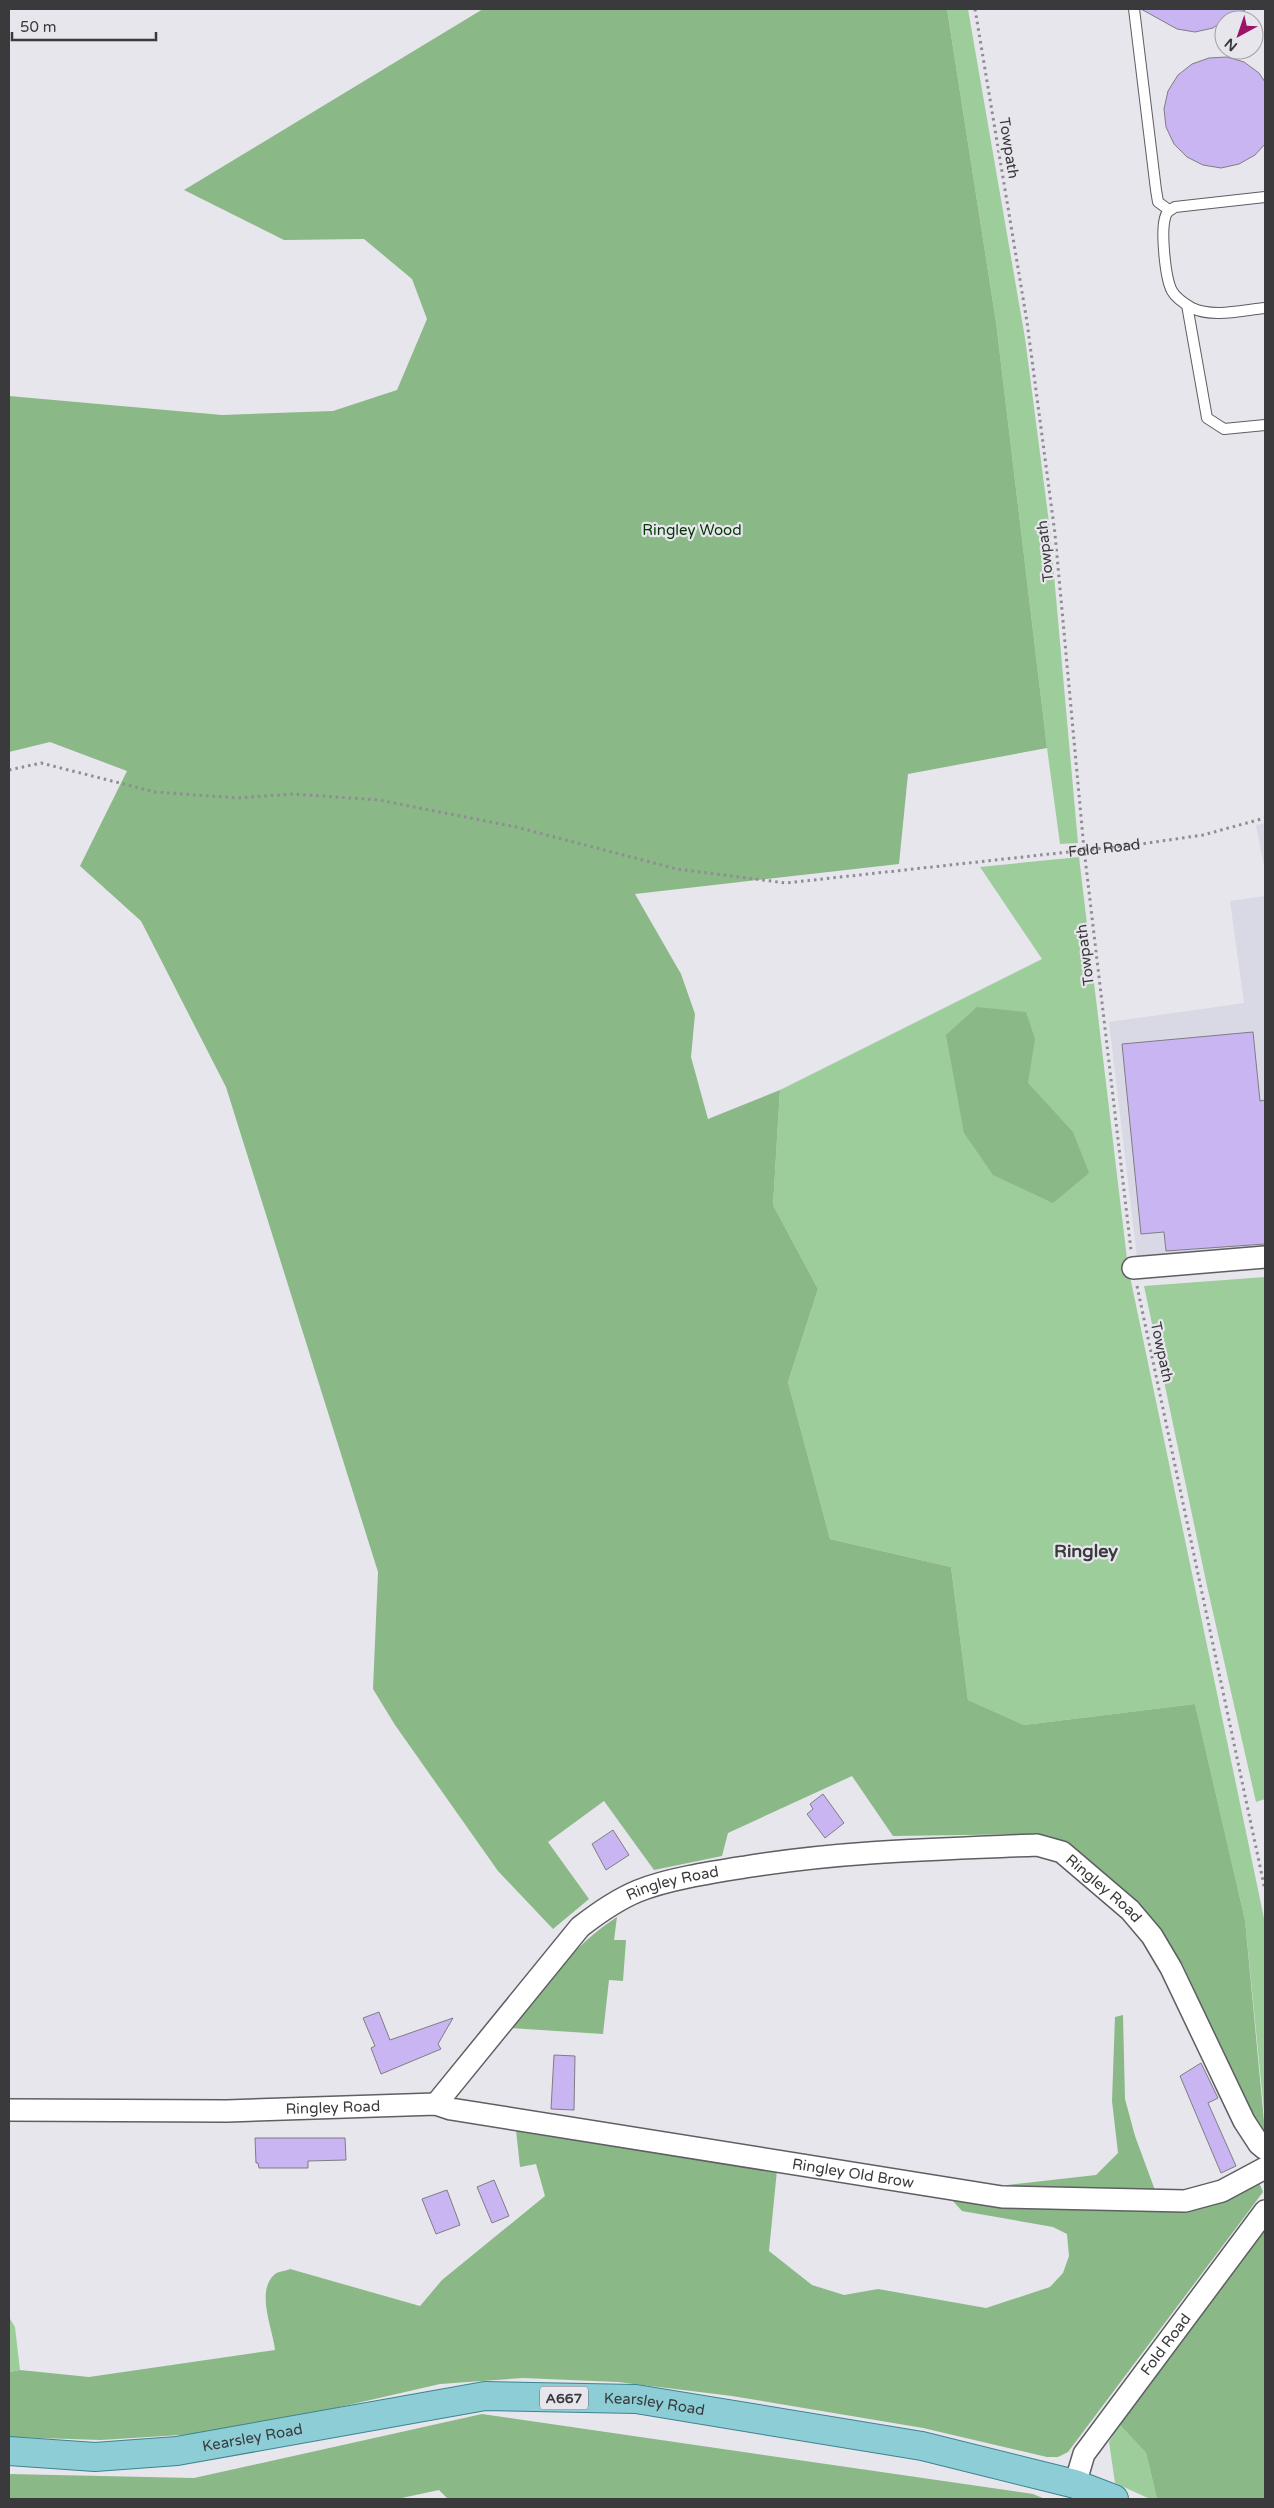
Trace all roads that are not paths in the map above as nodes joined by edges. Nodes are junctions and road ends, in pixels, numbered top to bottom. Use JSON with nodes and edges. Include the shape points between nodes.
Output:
{"nodes":[{"id":1,"x":1134,"y":9,"type":"edge"},
{"id":2,"x":1265,"y":197,"type":"edge"},
{"id":3,"x":1169,"y":210,"type":"junction"},
{"id":4,"x":1187,"y":305,"type":"junction"},
{"id":5,"x":1265,"y":308,"type":"edge"},
{"id":6,"x":1265,"y":425,"type":"edge"},
{"id":7,"x":1265,"y":1257,"type":"edge"},
{"id":8,"x":1133,"y":1268,"type":"road end"},
{"id":9,"x":436,"y":2104,"type":"junction"},
{"id":10,"x":9,"y":2110,"type":"edge"},
{"id":11,"x":1265,"y":2149,"type":"edge"},
{"id":12,"x":1265,"y":2168,"type":"edge"},
{"id":13,"x":1265,"y":2211,"type":"edge"},
{"id":14,"x":9,"y":2451,"type":"edge"},
{"id":15,"x":1075,"y":2484,"type":"junction"},
{"id":16,"x":1114,"y":2499,"type":"edge"}],
"edges":[{"from":1,"to":3,"type":"lane","via":[[1158,202]]},
{"from":2,"to":3,"type":"lane"},
{"from":3,"to":4,"type":"lane","via":[[1164,219],[1169,285]]},
{"from":4,"to":5,"type":"lane","via":[[1198,311],[1214,312]]},
{"from":4,"to":6,"type":"lane","via":[[1206,418],[1224,429]]},
{"from":7,"to":8,"type":"street"},
{"from":9,"to":10,"type":"street","name":"Ringley Road","via":[[227,2112]]},
{"from":9,"to":11,"type":"street","name":"Ringley Road","via":[[580,1927],[604,1908],[639,1891],[710,1872],[800,1858],[877,1851],[1037,1845],[1062,1852],[1130,1910],[1152,1936],[1171,1968],[1244,2121]]},
{"from":9,"to":12,"type":"street","name":"Ringley Old Brow","via":[[451,2109],[1002,2197],[1185,2201],[1222,2191]]},
{"from":13,"to":15,"type":"street","name":"Fold Road","via":[[1084,2454]]},
{"from":14,"to":15,"type":"main road","name":"Kearsley Road","number":"A667","via":[[95,2457],[177,2451],[485,2396],[636,2399],[922,2446]]},
{"from":15,"to":16,"type":"main road","name":"Kearsley Road","number":"A667"}]}
